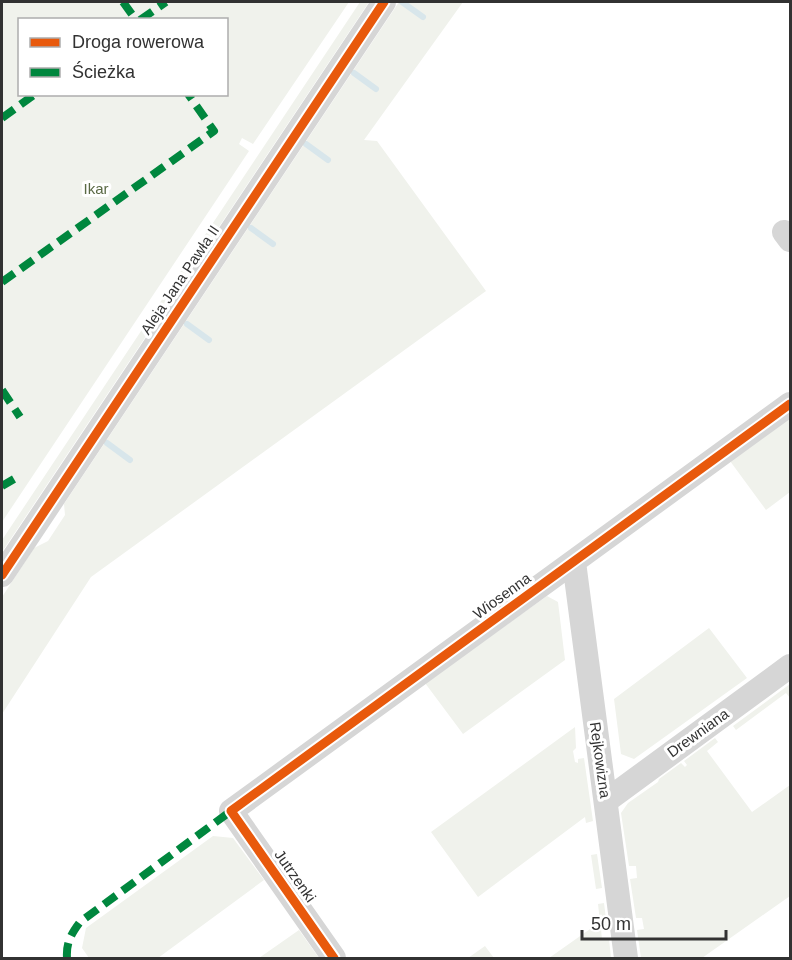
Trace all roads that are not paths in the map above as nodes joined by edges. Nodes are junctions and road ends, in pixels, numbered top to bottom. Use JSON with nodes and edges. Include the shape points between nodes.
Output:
{"nodes":[{"id":1,"x":384,"y":2,"type":"edge"},
{"id":2,"x":790,"y":404,"type":"edge"},
{"id":3,"x":574,"y":562,"type":"junction"},
{"id":4,"x":2,"y":575,"type":"edge"},
{"id":5,"x":790,"y":666,"type":"edge"},
{"id":6,"x":606,"y":801,"type":"junction"},
{"id":7,"x":231,"y":811,"type":"joint"},
{"id":8,"x":334,"y":958,"type":"edge"},
{"id":9,"x":626,"y":958,"type":"edge"}],
"edges":[{"from":1,"to":4,"type":"street","name":"Aleja Jana Pawła II"},
{"from":2,"to":3,"type":"street","name":"Wiosenna"},
{"from":3,"to":6,"type":"street","name":"Rejkowizna"},
{"from":3,"to":7,"type":"street","name":"Wiosenna"},
{"from":5,"to":6,"type":"street","name":"Drewniana"},
{"from":6,"to":9,"type":"street","name":"Rejkowizna"},
{"from":7,"to":8,"type":"street","name":"Jutrzenki"}]}
